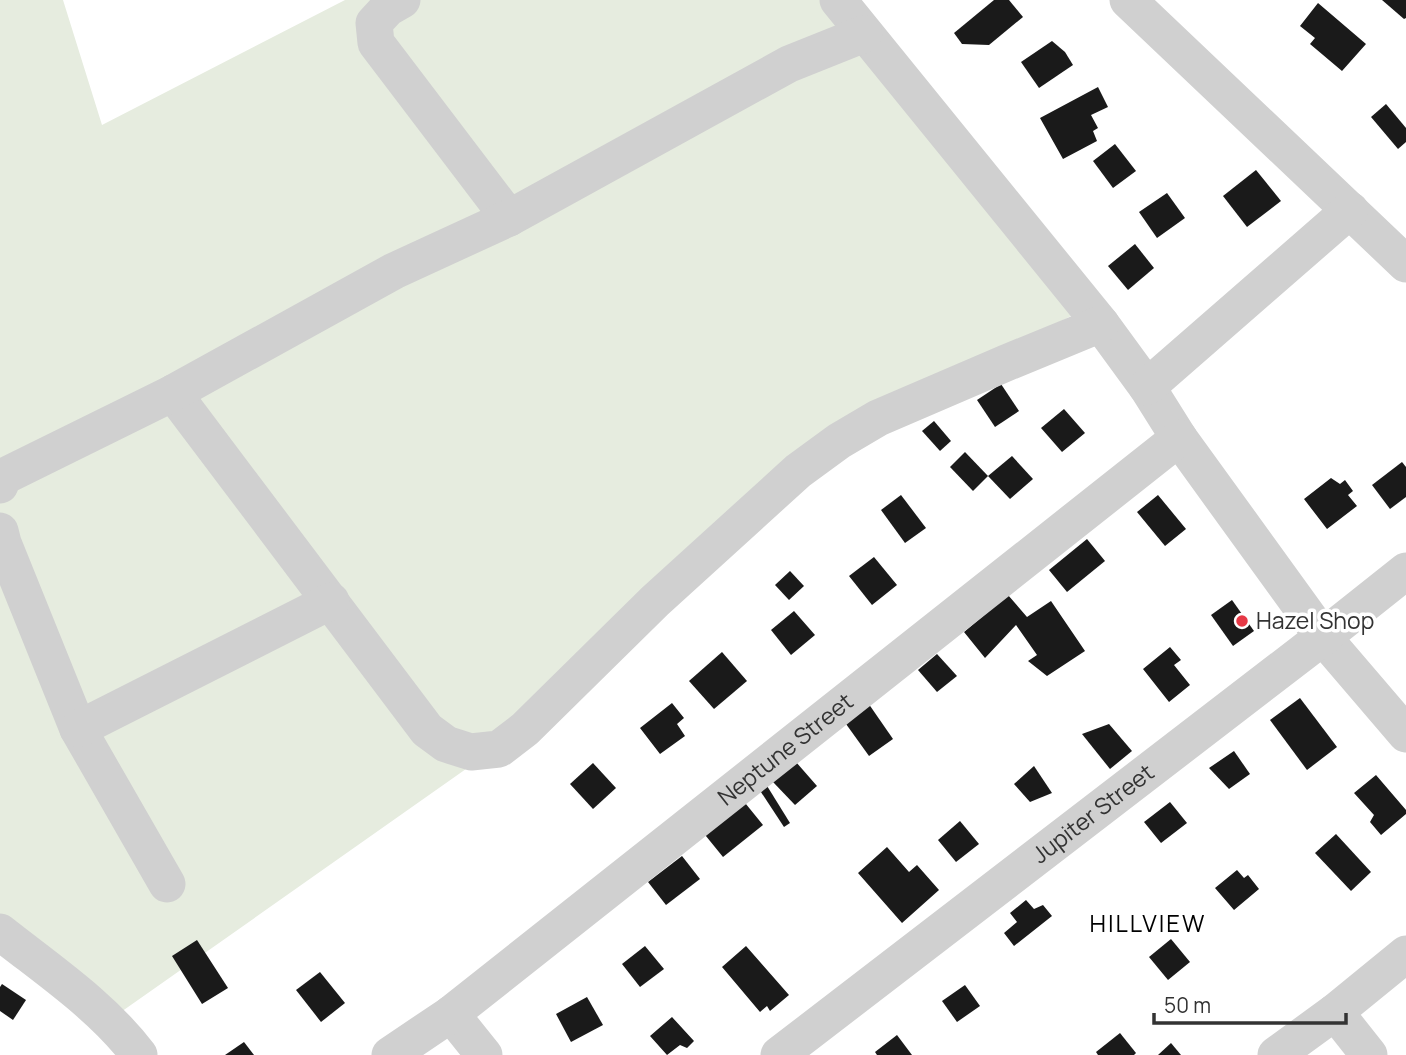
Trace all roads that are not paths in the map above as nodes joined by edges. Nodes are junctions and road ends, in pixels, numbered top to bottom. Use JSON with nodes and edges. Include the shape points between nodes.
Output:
{"nodes":[{"id":1,"x":402,"y":0,"type":"edge"},
{"id":2,"x":838,"y":0,"type":"edge"},
{"id":3,"x":1128,"y":0,"type":"edge"},
{"id":4,"x":864,"y":34,"type":"junction"},
{"id":5,"x":1350,"y":210,"type":"junction"},
{"id":6,"x":509,"y":218,"type":"junction"},
{"id":7,"x":1406,"y":264,"type":"edge"},
{"id":8,"x":1101,"y":324,"type":"junction"},
{"id":9,"x":1147,"y":387,"type":"junction"},
{"id":10,"x":173,"y":393,"type":"junction"},
{"id":11,"x":1179,"y":438,"type":"junction"},
{"id":12,"x":0,"y":485,"type":"edge"},
{"id":13,"x":0,"y":531,"type":"edge"},
{"id":14,"x":1406,"y":571,"type":"edge"},
{"id":15,"x":331,"y":601,"type":"junction"},
{"id":16,"x":1323,"y":637,"type":"junction"},
{"id":17,"x":78,"y":729,"type":"junction"},
{"id":18,"x":1406,"y":734,"type":"edge"},
{"id":19,"x":167,"y":884,"type":"dead end"},
{"id":20,"x":0,"y":932,"type":"edge"},
{"id":21,"x":1406,"y":954,"type":"edge"},
{"id":22,"x":1335,"y":1012,"type":"junction"},
{"id":23,"x":451,"y":1014,"type":"junction"},
{"id":24,"x":139,"y":1055,"type":"edge"},
{"id":25,"x":390,"y":1055,"type":"edge"},
{"id":26,"x":484,"y":1055,"type":"edge"},
{"id":27,"x":779,"y":1055,"type":"edge"},
{"id":28,"x":1276,"y":1055,"type":"edge"},
{"id":29,"x":1368,"y":1055,"type":"edge"}],
"edges":[{"from":1,"to":6,"type":"street","via":[[374,23],[376,43]]},
{"from":2,"to":4,"type":"street"},
{"from":3,"to":5,"type":"street"},
{"from":4,"to":6,"type":"street","via":[[789,64]]},
{"from":4,"to":8,"type":"street"},
{"from":5,"to":7,"type":"street"},
{"from":5,"to":9,"type":"street"},
{"from":6,"to":10,"type":"street","via":[[394,271]]},
{"from":8,"to":9,"type":"street"},
{"from":8,"to":15,"type":"street","via":[[878,418],[839,441],[798,471],[655,601],[526,729],[499,749],[471,752],[446,744],[427,730]]},
{"from":9,"to":11,"type":"street"},
{"from":10,"to":12,"type":"street","via":[[3,477]]},
{"from":10,"to":15,"type":"street"},
{"from":11,"to":16,"type":"street"},
{"from":11,"to":23,"type":"street","name":"Neptune Street"},
{"from":13,"to":17,"type":"street"},
{"from":14,"to":16,"type":"street","name":"Jupiter Street"},
{"from":15,"to":17,"type":"street"},
{"from":16,"to":18,"type":"street"},
{"from":16,"to":27,"type":"street","name":"Jupiter Street"},
{"from":17,"to":19,"type":"street"},
{"from":20,"to":24,"type":"street","via":[[97,1011]]},
{"from":21,"to":22,"type":"street"},
{"from":22,"to":28,"type":"street"},
{"from":22,"to":29,"type":"street"},
{"from":23,"to":25,"type":"street","name":"Neptune Street"},
{"from":23,"to":26,"type":"street"}]}
